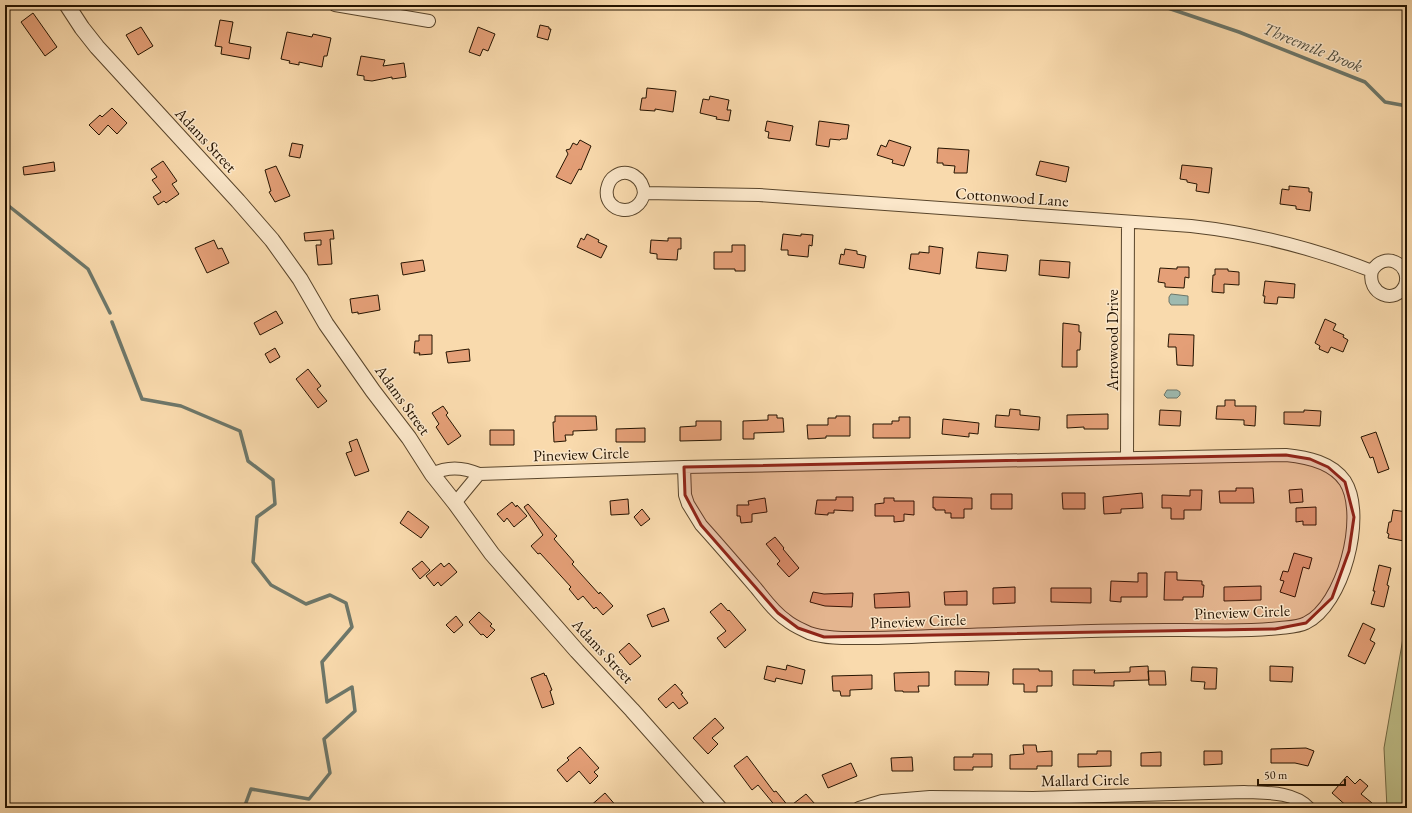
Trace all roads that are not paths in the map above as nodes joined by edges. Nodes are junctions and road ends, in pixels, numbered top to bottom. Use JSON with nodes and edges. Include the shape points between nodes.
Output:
{"nodes":[{"id":1,"x":66,"y":5,"type":"edge"},
{"id":2,"x":335,"y":5,"type":"edge"},
{"id":3,"x":429,"y":21,"type":"dead end"},
{"id":4,"x":644,"y":192,"type":"dead end"},
{"id":5,"x":1128,"y":222,"type":"junction"},
{"id":6,"x":1372,"y":271,"type":"dead end"},
{"id":7,"x":1127,"y":458,"type":"junction"},
{"id":8,"x":684,"y":467,"type":"junction"},
{"id":9,"x":432,"y":474,"type":"junction"},
{"id":10,"x":479,"y":474,"type":"junction"},
{"id":11,"x":455,"y":503,"type":"junction"},
{"id":12,"x":719,"y":808,"type":"edge"},
{"id":13,"x":859,"y":808,"type":"edge"},
{"id":14,"x":1309,"y":808,"type":"edge"}],
"edges":[{"from":1,"to":9,"type":"street","name":"Adams Street","via":[[97,47],[272,240],[300,279],[326,324]]},
{"from":2,"to":3,"type":"street"},
{"from":4,"to":5,"type":"street","name":"Cottonwood Lane","via":[[759,196]]},
{"from":5,"to":6,"type":"street","name":"Cottonwood Lane","via":[[1228,230],[1263,237],[1313,250]]},
{"from":5,"to":7,"type":"street","name":"Arrowood Drive"},
{"from":7,"to":8,"type":"street","name":"Pineview Circle"},
{"from":7,"to":8,"type":"street","name":"Pineview Circle","via":[[1286,455],[1310,459],[1328,467],[1345,482],[1354,517],[1347,559],[1332,598],[1306,623],[1275,629],[1134,630],[883,638],[824,637],[798,628],[782,617],[701,525],[685,495]]},
{"from":8,"to":10,"type":"street","name":"Pineview Circle"},
{"from":9,"to":10,"type":"street","name":"Pineview Circle","via":[[448,468],[466,469]]},
{"from":9,"to":11,"type":"street","name":"Adams Street"},
{"from":10,"to":11,"type":"street"},
{"from":11,"to":12,"type":"street","name":"Adams Street","via":[[492,554]]},
{"from":13,"to":14,"type":"street","name":"Mallard Circle","via":[[882,801],[930,798],[1244,792],[1287,796]]}]}
